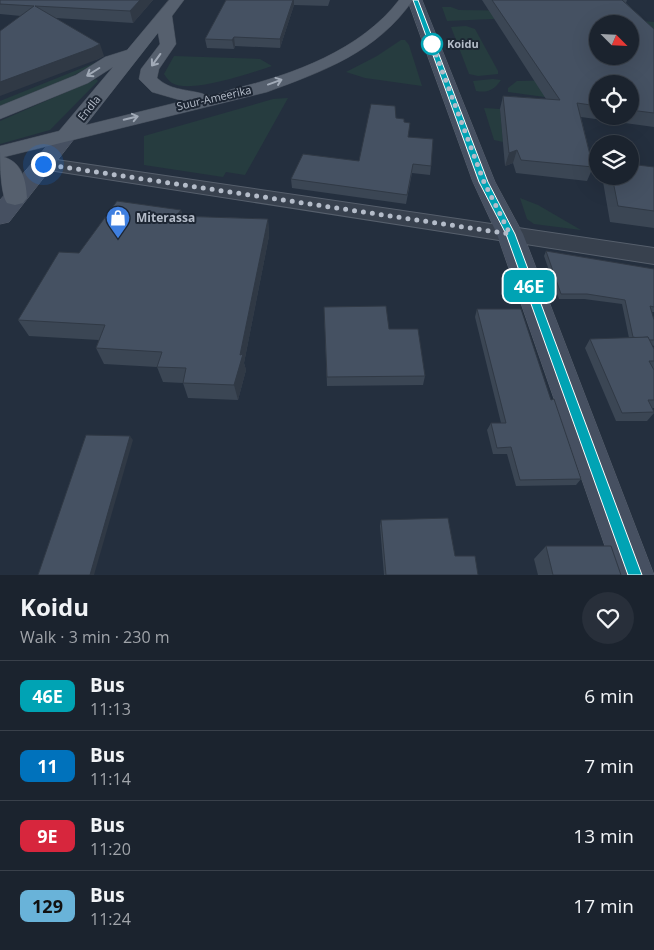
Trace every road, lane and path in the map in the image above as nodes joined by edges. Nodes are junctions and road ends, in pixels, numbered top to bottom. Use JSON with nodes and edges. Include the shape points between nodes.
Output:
{"nodes":[{"id":1,"x":177,"y":0,"type":"edge"},
{"id":2,"x":406,"y":0,"type":"edge"},
{"id":3,"x":415,"y":0,"type":"edge"},
{"id":4,"x":164,"y":16,"type":"junction"},
{"id":5,"x":136,"y":50,"type":"junction"},
{"id":6,"x":211,"y":99,"type":"junction"},
{"id":7,"x":0,"y":113,"type":"edge"},
{"id":8,"x":67,"y":135,"type":"junction"},
{"id":9,"x":0,"y":152,"type":"edge"},
{"id":10,"x":0,"y":163,"type":"edge"},
{"id":11,"x":43,"y":164,"type":"junction"},
{"id":12,"x":15,"y":198,"type":"junction"},
{"id":13,"x":0,"y":216,"type":"edge"},
{"id":14,"x":510,"y":234,"type":"junction"},
{"id":15,"x":654,"y":256,"type":"edge"},
{"id":16,"x":635,"y":575,"type":"edge"}],
"edges":[{"from":1,"to":4,"type":"main road","name":"Endla"},
{"from":6,"to":2,"type":"main road","name":"Suur-Ameerika","one_way":true,"via":[[261,88],[354,49],[389,21]]},
{"from":3,"to":14,"type":"main road","via":[[484,182]]},
{"from":4,"to":5,"type":"main road","name":"Endla"},
{"from":4,"to":6,"type":"main road","one_way":true,"via":[[168,44],[150,69],[148,79],[152,85],[169,92]]},
{"from":5,"to":7,"type":"main road","one_way":true,"via":[[82,79]]},
{"from":5,"to":8,"type":"main road","name":"Endla"},
{"from":8,"to":6,"type":"main road","name":"Suur-Ameerika","one_way":true},
{"from":8,"to":9,"type":"main road","name":"Suur-Ameerika"},
{"from":8,"to":11,"type":"main road","name":"Endla"},
{"from":10,"to":12,"type":"main road","via":[[8,167],[14,176]]},
{"from":11,"to":12,"type":"main road","name":"Endla"},
{"from":11,"to":14,"type":"street"},
{"from":12,"to":13,"type":"main road","name":"Endla"},
{"from":14,"to":15,"type":"street"},
{"from":14,"to":16,"type":"main road"}]}
